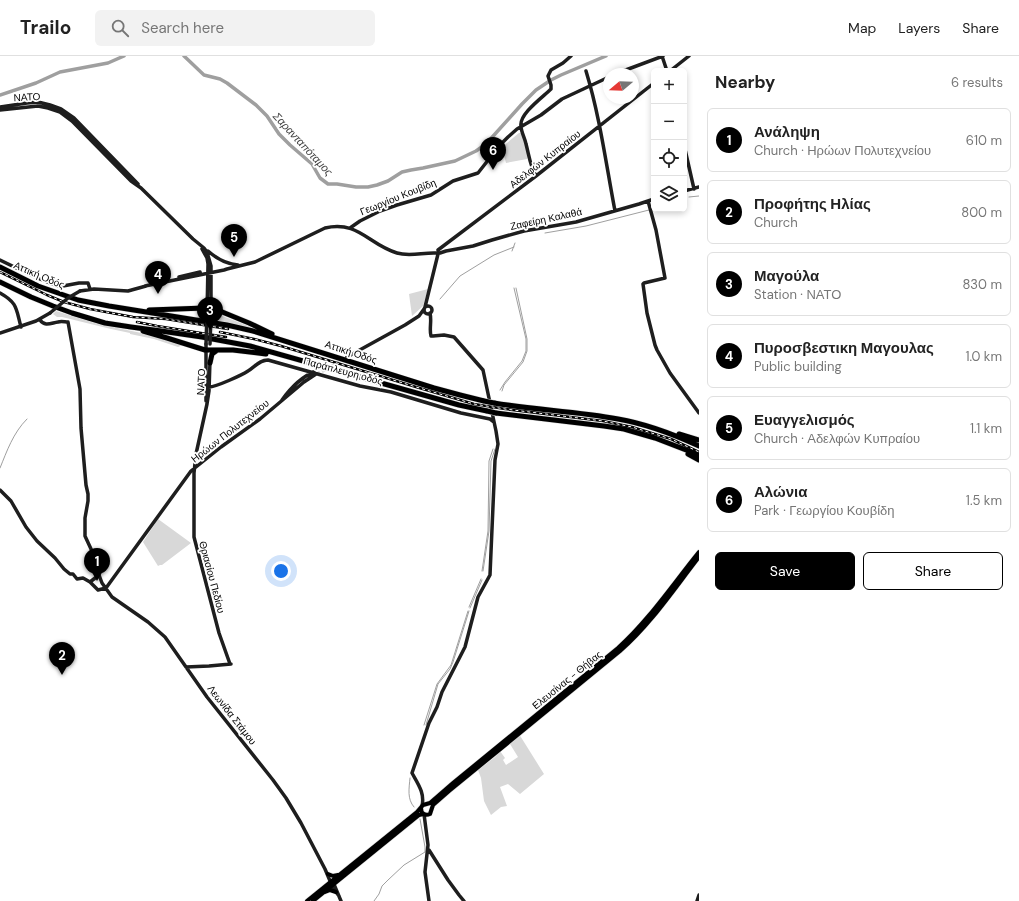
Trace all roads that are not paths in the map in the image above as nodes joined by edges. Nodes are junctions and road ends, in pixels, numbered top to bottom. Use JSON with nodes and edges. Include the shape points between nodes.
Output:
{"nodes":[{"id":1,"x":571,"y":56,"type":"edge"},
{"id":2,"x":662,"y":56,"type":"edge"},
{"id":3,"x":688,"y":56,"type":"edge"},
{"id":4,"x":631,"y":68,"type":"edge"},
{"id":5,"x":667,"y":68,"type":"edge"},
{"id":6,"x":672,"y":68,"type":"edge"},
{"id":7,"x":586,"y":71,"type":"dead end"},
{"id":8,"x":603,"y":80,"type":"edge"},
{"id":9,"x":590,"y":86,"type":"junction"},
{"id":10,"x":651,"y":86,"type":"edge"},
{"id":11,"x":0,"y":107,"type":"edge"},
{"id":12,"x":0,"y":110,"type":"edge"},
{"id":13,"x":600,"y":126,"type":"junction"},
{"id":14,"x":521,"y":127,"type":"junction"},
{"id":15,"x":687,"y":158,"type":"edge"},
{"id":16,"x":536,"y":176,"type":"junction"},
{"id":17,"x":699,"y":187,"type":"edge"},
{"id":18,"x":141,"y":188,"type":"junction"},
{"id":19,"x":694,"y":189,"type":"junction"},
{"id":20,"x":687,"y":190,"type":"edge"},
{"id":21,"x":651,"y":200,"type":"edge"},
{"id":22,"x":648,"y":201,"type":"junction"},
{"id":23,"x":615,"y":211,"type":"junction"},
{"id":24,"x":350,"y":228,"type":"junction"},
{"id":25,"x":198,"y":244,"type":"junction"},
{"id":26,"x":445,"y":245,"type":"junction"},
{"id":27,"x":204,"y":248,"type":"junction"},
{"id":28,"x":446,"y":251,"type":"junction"},
{"id":29,"x":439,"y":252,"type":"junction"},
{"id":30,"x":0,"y":260,"type":"edge"},
{"id":31,"x":241,"y":266,"type":"junction"},
{"id":32,"x":0,"y":267,"type":"edge"},
{"id":33,"x":209,"y":272,"type":"junction"},
{"id":34,"x":202,"y":274,"type":"junction"},
{"id":35,"x":208,"y":280,"type":"junction"},
{"id":36,"x":0,"y":282,"type":"edge"},
{"id":37,"x":145,"y":286,"type":"junction"},
{"id":38,"x":88,"y":290,"type":"junction"},
{"id":39,"x":0,"y":293,"type":"edge"},
{"id":40,"x":207,"y":300,"type":"junction"},
{"id":41,"x":120,"y":308,"type":"junction"},
{"id":42,"x":426,"y":308,"type":"junction"},
{"id":43,"x":199,"y":309,"type":"junction"},
{"id":44,"x":209,"y":311,"type":"junction"},
{"id":45,"x":428,"y":314,"type":"junction"},
{"id":46,"x":419,"y":316,"type":"junction"},
{"id":47,"x":41,"y":319,"type":"junction"},
{"id":48,"x":21,"y":327,"type":"junction"},
{"id":49,"x":131,"y":327,"type":"junction"},
{"id":50,"x":0,"y":333,"type":"edge"},
{"id":51,"x":275,"y":337,"type":"junction"},
{"id":52,"x":208,"y":347,"type":"junction"},
{"id":53,"x":217,"y":350,"type":"junction"},
{"id":54,"x":290,"y":357,"type":"junction"},
{"id":55,"x":347,"y":357,"type":"tunnel mouth"},
{"id":56,"x":210,"y":363,"type":"junction"},
{"id":57,"x":309,"y":373,"type":"junction"},
{"id":58,"x":315,"y":373,"type":"junction"},
{"id":59,"x":324,"y":375,"type":"junction"},
{"id":60,"x":209,"y":387,"type":"junction"},
{"id":61,"x":285,"y":399,"type":"junction"},
{"id":62,"x":278,"y":404,"type":"junction"},
{"id":63,"x":206,"y":407,"type":"junction"},
{"id":64,"x":699,"y":413,"type":"edge"},
{"id":65,"x":495,"y":422,"type":"junction"},
{"id":66,"x":661,"y":430,"type":"junction"},
{"id":67,"x":699,"y":440,"type":"edge"},
{"id":68,"x":669,"y":443,"type":"junction"},
{"id":69,"x":699,"y":446,"type":"edge"},
{"id":70,"x":699,"y":455,"type":"edge"},
{"id":71,"x":699,"y":460,"type":"edge"},
{"id":72,"x":194,"y":469,"type":"junction"},
{"id":73,"x":0,"y":490,"type":"edge"},
{"id":74,"x":699,"y":552,"type":"edge"},
{"id":75,"x":699,"y":557,"type":"edge"},
{"id":76,"x":98,"y":575,"type":"junction"},
{"id":77,"x":90,"y":582,"type":"junction"},
{"id":78,"x":106,"y":588,"type":"junction"},
{"id":79,"x":186,"y":667,"type":"junction"},
{"id":80,"x":422,"y":795,"type":"junction"},
{"id":81,"x":428,"y":804,"type":"junction"},
{"id":82,"x":422,"y":807,"type":"junction"},
{"id":83,"x":432,"y":808,"type":"junction"},
{"id":84,"x":425,"y":814,"type":"junction"},
{"id":85,"x":428,"y":849,"type":"junction"},
{"id":86,"x":325,"y":869,"type":"junction"},
{"id":87,"x":343,"y":872,"type":"junction"},
{"id":88,"x":328,"y":874,"type":"junction"},
{"id":89,"x":332,"y":883,"type":"junction"},
{"id":90,"x":322,"y":894,"type":"junction"},
{"id":91,"x":337,"y":894,"type":"junction"},
{"id":92,"x":699,"y":895,"type":"edge"},
{"id":93,"x":307,"y":901,"type":"edge"},
{"id":94,"x":313,"y":901,"type":"edge"},
{"id":95,"x":341,"y":901,"type":"edge"},
{"id":96,"x":429,"y":901,"type":"edge"},
{"id":97,"x":464,"y":901,"type":"edge"},
{"id":98,"x":697,"y":901,"type":"edge"}],
"edges":[{"from":1,"to":14,"type":"main road","via":[[551,70],[548,76],[550,90],[535,102],[522,121]]},
{"from":2,"to":4,"type":"main road"},
{"from":2,"to":5,"type":"main road"},
{"from":3,"to":6,"type":"main road"},
{"from":7,"to":9,"type":"main road"},
{"from":8,"to":9,"type":"main road","name":"Γεωργίου Κουβίδη"},
{"from":9,"to":13,"type":"main road"},
{"from":9,"to":14,"type":"main road","name":"Γεωργίου Κουβίδη","via":[[562,99]]},
{"from":10,"to":13,"type":"main road","name":"Αδελφών Κυπραίου"},
{"from":11,"to":18,"type":"main road","name":"ΝΑΤΟ","via":[[38,102],[61,109],[74,118]]},
{"from":12,"to":18,"type":"main road","name":"ΝΑΤΟ","via":[[38,106],[60,112]]},
{"from":13,"to":16,"type":"main road","name":"Αδελφών Κυπραίου"},
{"from":13,"to":23,"type":"main road"},
{"from":14,"to":16,"type":"main road"},
{"from":14,"to":24,"type":"main road","name":"Γεωργίου Κουβίδη","via":[[500,145],[478,173],[453,182],[431,195],[396,204]]},
{"from":15,"to":19,"type":"main road"},
{"from":16,"to":26,"type":"main road","name":"Αδελφών Κυπραίου"},
{"from":17,"to":19,"type":"main road"},
{"from":18,"to":25,"type":"main road","name":"ΝΑΤΟ"},
{"from":19,"to":20,"type":"main road"},
{"from":21,"to":22,"type":"main road","name":"Ζαφείρη Καλαθά"},
{"from":22,"to":23,"type":"main road","name":"Ζαφείρη Καλαθά"},
{"from":22,"to":64,"type":"main road","via":[[665,278],[642,284],[654,345],[670,373]]},
{"from":23,"to":28,"type":"main road","name":"Ζαφείρη Καλαθά"},
{"from":24,"to":29,"type":"main road","via":[[395,253]]},
{"from":24,"to":31,"type":"main road","via":[[325,228],[264,258]]},
{"from":25,"to":27,"type":"main road","name":"ΝΑΤΟ"},
{"from":25,"to":33,"type":"main road","name":"ΝΑΤΟ","via":[[207,258]]},
{"from":26,"to":28,"type":"main road"},
{"from":26,"to":29,"type":"main road","name":"Αδελφών Κυπραίου"},
{"from":27,"to":31,"type":"main road","via":[[227,264]]},
{"from":27,"to":33,"type":"main road","name":"ΝΑΤΟ","via":[[209,258]]},
{"from":28,"to":29,"type":"main road","name":"Ζαφείρη Καλαθά"},
{"from":29,"to":42,"type":"main road"},
{"from":30,"to":38,"type":"main road","via":[[57,286],[87,283]]},
{"from":31,"to":33,"type":"main road"},
{"from":32,"to":41,"type":"highway","name":"Αττική Οδός","via":[[26,281],[61,294]]},
{"from":33,"to":34,"type":"main road"},
{"from":33,"to":35,"type":"main road","name":"ΝΑΤΟ"},
{"from":33,"to":37,"type":"main road","via":[[172,278]]},
{"from":33,"to":44,"type":"main road","name":"ΝΑΤΟ"},
{"from":34,"to":35,"type":"main road"},
{"from":34,"to":37,"type":"main road"},
{"from":35,"to":40,"type":"main road","name":"ΝΑΤΟ"},
{"from":36,"to":49,"type":"highway","name":"Αττική Οδός","via":[[72,313]]},
{"from":37,"to":38,"type":"main road","via":[[128,291]]},
{"from":38,"to":47,"type":"main road","bridge":true,"via":[[68,298]]},
{"from":39,"to":48,"type":"main road","via":[[13,302]]},
{"from":40,"to":43,"type":"highway"},
{"from":40,"to":44,"type":"main road","name":"ΝΑΤΟ"},
{"from":41,"to":43,"type":"highway"},
{"from":41,"to":51,"type":"highway","name":"Αττική Οδός","via":[[227,325]]},
{"from":42,"to":45,"type":"main road","via":[[424,312]]},
{"from":42,"to":45,"type":"main road","via":[[431,309]]},
{"from":42,"to":46,"type":"main road"},
{"from":43,"to":44,"type":"highway"},
{"from":44,"to":51,"type":"highway","via":[[215,309]]},
{"from":44,"to":52,"type":"main road","name":"ΝΑΤΟ","bridge":true},
{"from":45,"to":46,"type":"main road"},
{"from":45,"to":65,"type":"main road","via":[[432,336],[454,337],[483,370]]},
{"from":46,"to":55,"type":"main road"},
{"from":47,"to":48,"type":"main road"},
{"from":47,"to":76,"type":"main road","via":[[44,324],[68,322],[80,390],[88,494],[85,536],[97,562]]},
{"from":48,"to":50,"type":"main road"},
{"from":49,"to":52,"type":"highway"},
{"from":49,"to":54,"type":"highway","name":"Αττική Οδός","via":[[226,341]]},
{"from":51,"to":66,"type":"highway","name":"Αττική Οδός","bridge":true,"via":[[434,388],[484,401],[619,419]]},
{"from":52,"to":53,"type":"highway"},
{"from":52,"to":56,"type":"main road","name":"ΝΑΤΟ"},
{"from":52,"to":63,"type":"main road","name":"ΝΑΤΟ"},
{"from":53,"to":54,"type":"highway"},
{"from":53,"to":56,"type":"highway","via":[[212,354]]},
{"from":54,"to":68,"type":"highway","name":"Αττική Οδός","bridge":true,"via":[[496,413],[604,426],[636,432]]},
{"from":56,"to":60,"type":"main road","name":"ΝΑΤΟ"},
{"from":57,"to":58,"type":"main road","name":"Παράπλευρη οδός"},
{"from":57,"to":60,"type":"main road","name":"Παράπλευρη οδός","via":[[265,360],[248,371]]},
{"from":57,"to":62,"type":"main road"},
{"from":58,"to":59,"type":"main road","name":"Παράπλευρη οδός"},
{"from":58,"to":61,"type":"main road","name":"Ηρώων Πολυτεχνείου"},
{"from":59,"to":61,"type":"main road","via":[[312,379]]},
{"from":59,"to":65,"type":"main road","name":"Παράπλευρη οδός"},
{"from":60,"to":63,"type":"main road","name":"ΝΑΤΟ"},
{"from":61,"to":62,"type":"main road","name":"Ηρώων Πολυτεχνείου"},
{"from":62,"to":72,"type":"main road","name":"Ηρώων Πολυτεχνείου"},
{"from":63,"to":72,"type":"main road","name":"Θριασίου Πεδίου"},
{"from":65,"to":80,"type":"main road","via":[[498,444],[495,460],[490,575],[478,597],[465,647],[442,692],[412,773]]},
{"from":66,"to":67,"type":"highway"},
{"from":66,"to":69,"type":"highway","name":"Αττική Οδός"},
{"from":68,"to":70,"type":"highway","name":"Αττική Οδός"},
{"from":68,"to":71,"type":"highway"},
{"from":72,"to":78,"type":"main road","name":"Ηρώων Πολυτεχνείου"},
{"from":72,"to":79,"type":"main road","name":"Θριασίου Πεδίου","via":[[196,538],[231,664]]},
{"from":73,"to":77,"type":"main road","via":[[26,527],[64,569],[77,579],[82,577]]},
{"from":74,"to":81,"type":"main road","name":"Ελευσίνας - Θήβας","via":[[623,645]]},
{"from":75,"to":83,"type":"main road","name":"Ελευσίνας - Θήβας","via":[[646,625],[625,647],[455,786]]},
{"from":76,"to":77,"type":"main road"},
{"from":76,"to":78,"type":"main road","name":"Λεωνίδα Στάμου"},
{"from":77,"to":78,"type":"main road","via":[[98,590]]},
{"from":78,"to":79,"type":"main road","name":"Λεωνίδα Στάμου","via":[[115,600],[160,632]]},
{"from":79,"to":86,"type":"main road","name":"Λεωνίδα Στάμου","via":[[207,698],[286,798]]},
{"from":80,"to":81,"type":"main road"},
{"from":80,"to":82,"type":"main road"},
{"from":81,"to":82,"type":"main road","name":"Ελευσίνας - Θήβας"},
{"from":81,"to":83,"type":"main road"},
{"from":82,"to":84,"type":"main road","via":[[421,811]]},
{"from":82,"to":87,"type":"main road","name":"Ελευσίνας - Θήβας"},
{"from":83,"to":84,"type":"main road","name":"Ελευσίνας - Θήβας","via":[[432,811]]},
{"from":84,"to":85,"type":"main road"},
{"from":84,"to":89,"type":"main road","name":"Ελευσίνας - Θήβας","via":[[419,815]]},
{"from":85,"to":96,"type":"main road","via":[[425,872]]},
{"from":85,"to":97,"type":"main road"},
{"from":86,"to":88,"type":"main road","name":"Λεωνίδα Στάμου"},
{"from":86,"to":89,"type":"main road","name":"Λεωνίδα Στάμου"},
{"from":87,"to":88,"type":"main road","via":[[334,876]]},
{"from":87,"to":89,"type":"main road","name":"Ελευσίνας - Θήβας"},
{"from":88,"to":89,"type":"main road","name":"Λεωνίδα Στάμου"},
{"from":89,"to":90,"type":"main road","name":"Ελευσίνας - Θήβας"},
{"from":89,"to":91,"type":"main road"},
{"from":89,"to":93,"type":"main road","name":"Ελευσίνας - Θήβας"},
{"from":90,"to":91,"type":"main road","via":[[329,890]]},
{"from":90,"to":94,"type":"main road","name":"Ελευσίνας - Θήβας"},
{"from":91,"to":95,"type":"main road"},
{"from":92,"to":98,"type":"main road"}]}
